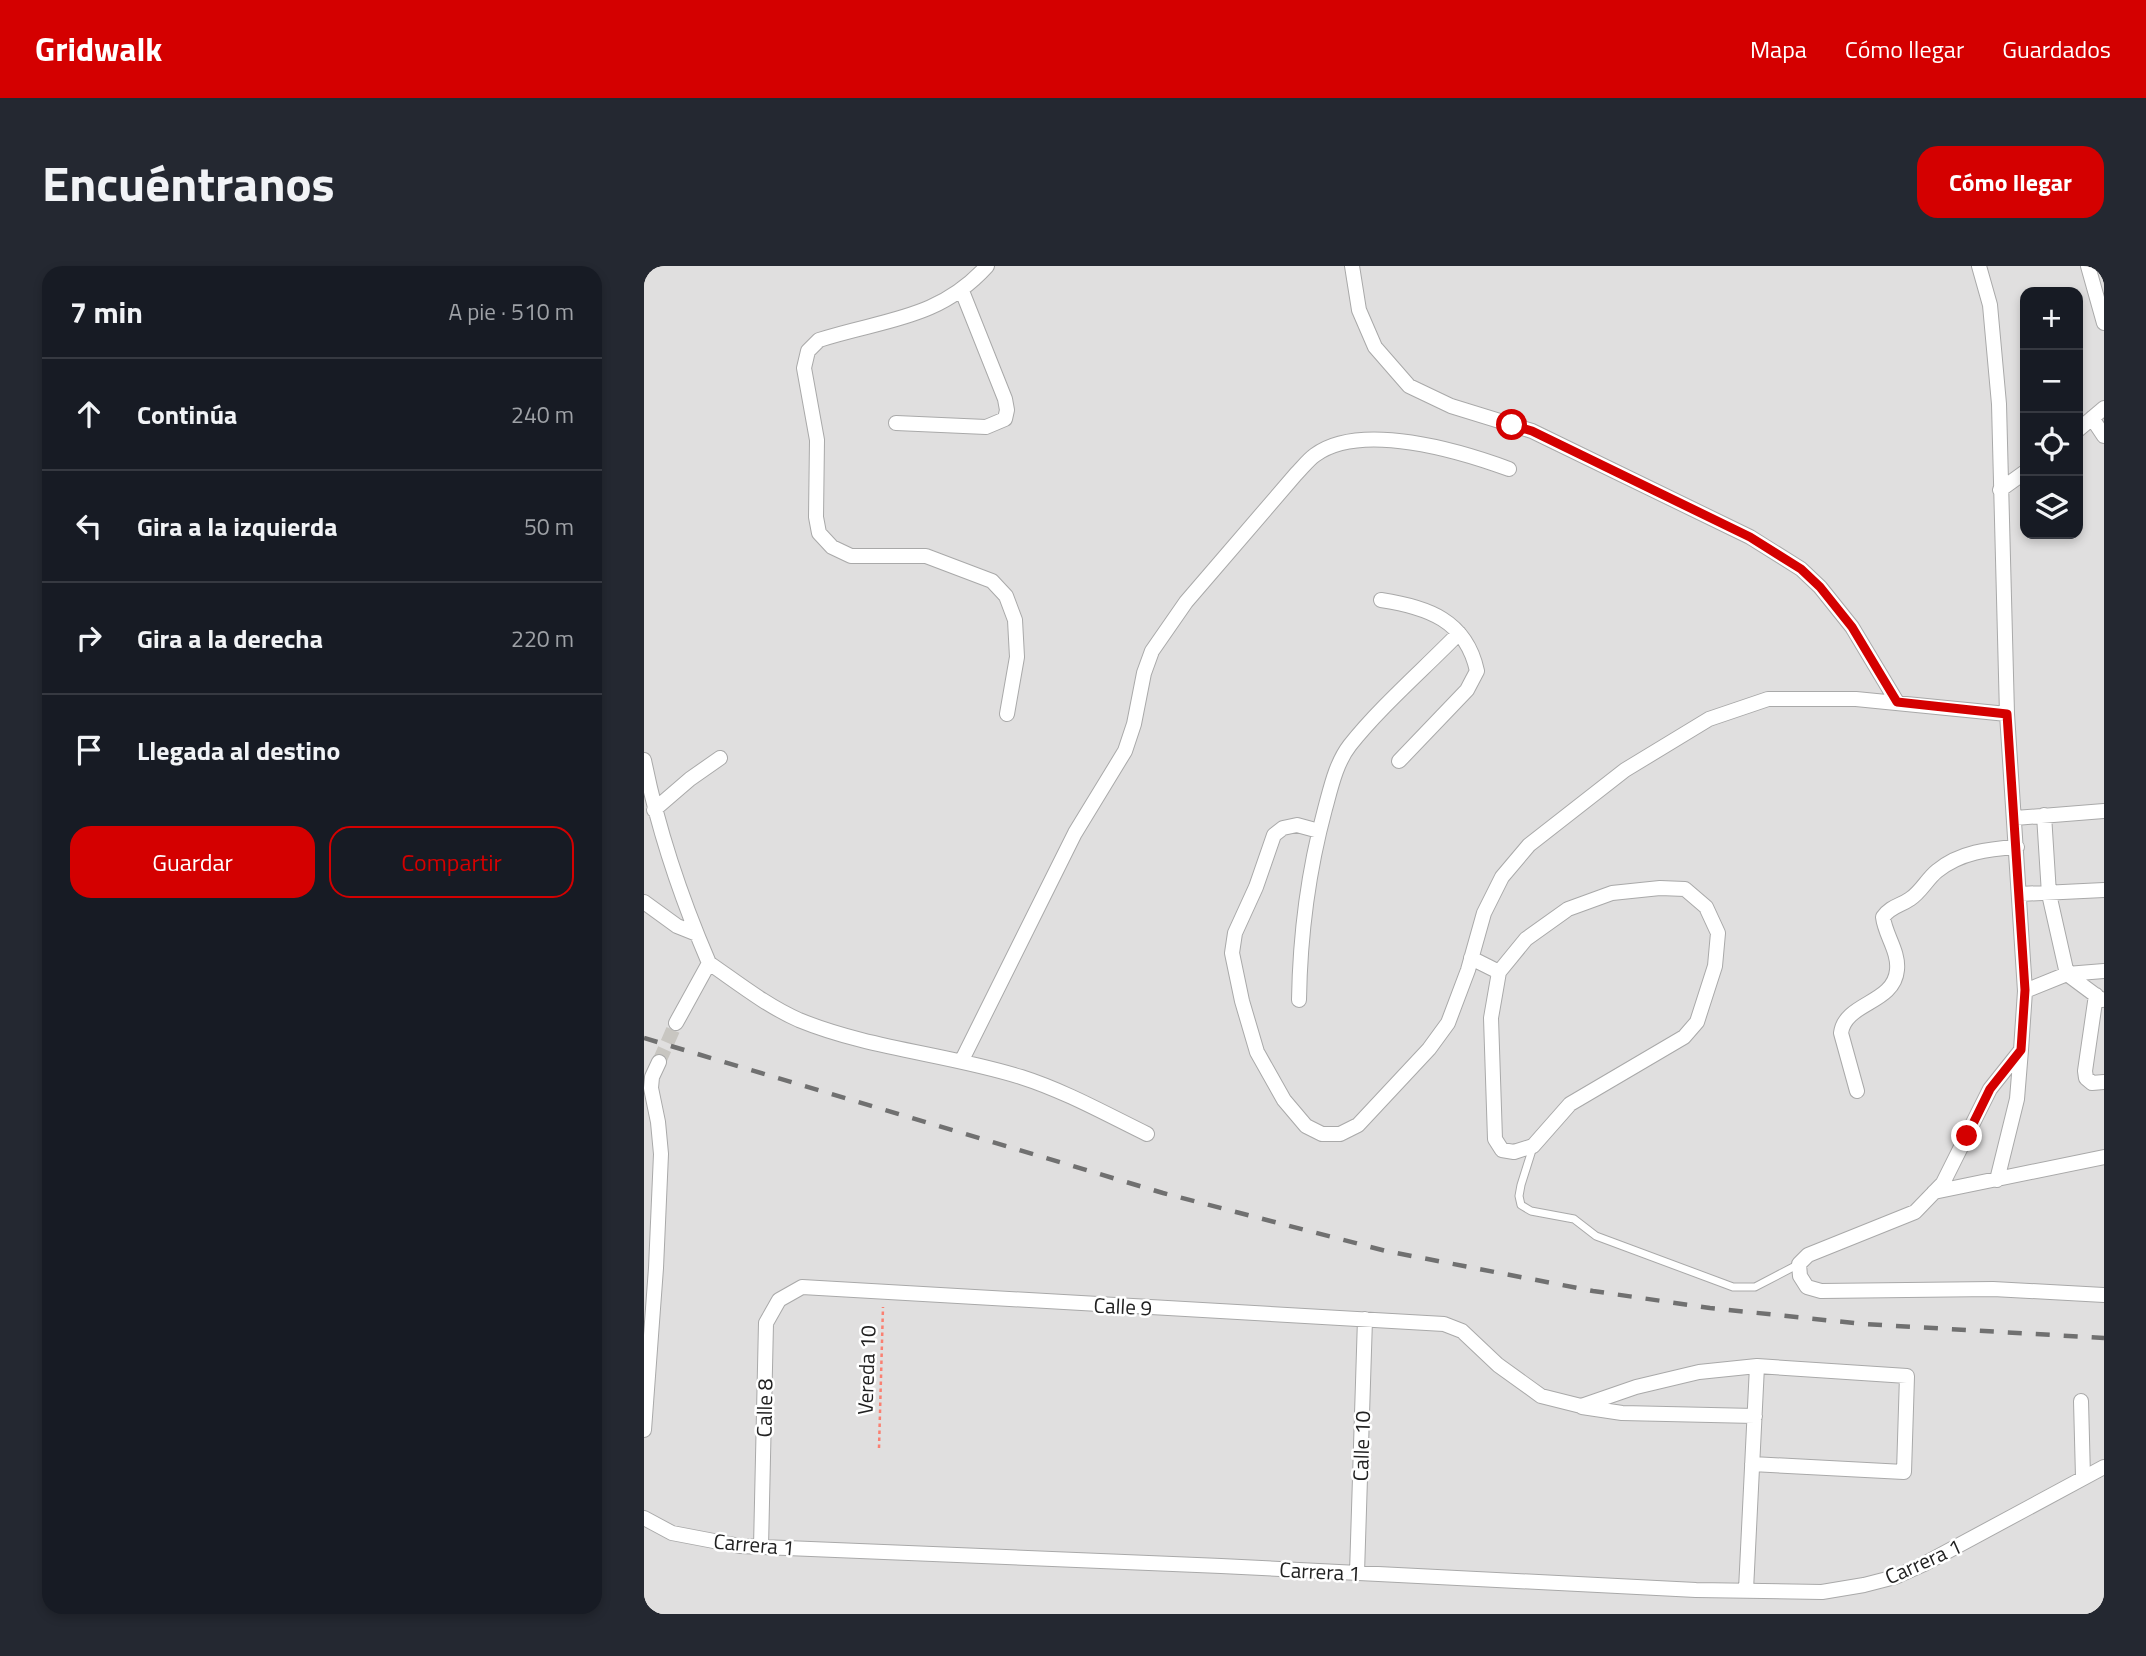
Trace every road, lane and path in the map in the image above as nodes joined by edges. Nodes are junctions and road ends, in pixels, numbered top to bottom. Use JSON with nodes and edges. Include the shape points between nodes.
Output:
{"nodes":[{"id":1,"x":987,"y":266,"type":"edge"},
{"id":2,"x":1352,"y":266,"type":"edge"},
{"id":3,"x":1979,"y":266,"type":"edge"},
{"id":4,"x":2088,"y":266,"type":"edge"},
{"id":5,"x":962,"y":291,"type":"junction"},
{"id":6,"x":2104,"y":323,"type":"edge"},
{"id":7,"x":2104,"y":408,"type":"edge"},
{"id":8,"x":2092,"y":418,"type":"junction"},
{"id":9,"x":896,"y":423,"type":"dead end"},
{"id":10,"x":2083,"y":426,"type":"edge"},
{"id":11,"x":2104,"y":436,"type":"edge"},
{"id":12,"x":1509,"y":469,"type":"dead end"},
{"id":13,"x":2020,"y":476,"type":"edge"},
{"id":14,"x":2000,"y":490,"type":"junction"},
{"id":15,"x":1381,"y":600,"type":"dead end"},
{"id":16,"x":1459,"y":633,"type":"junction"},
{"id":17,"x":1897,"y":702,"type":"junction"},
{"id":18,"x":1007,"y":714,"type":"dead end"},
{"id":19,"x":2007,"y":714,"type":"junction"},
{"id":20,"x":720,"y":758,"type":"dead end"},
{"id":21,"x":644,"y":760,"type":"edge"},
{"id":22,"x":1399,"y":761,"type":"dead end"},
{"id":23,"x":654,"y":810,"type":"junction"},
{"id":24,"x":2104,"y":811,"type":"edge"},
{"id":25,"x":2044,"y":816,"type":"junction"},
{"id":26,"x":2015,"y":818,"type":"junction"},
{"id":27,"x":1319,"y":831,"type":"junction"},
{"id":28,"x":2017,"y":848,"type":"junction"},
{"id":29,"x":2104,"y":890,"type":"edge"},
{"id":30,"x":2020,"y":894,"type":"junction"},
{"id":31,"x":2049,"y":894,"type":"junction"},
{"id":32,"x":644,"y":902,"type":"edge"},
{"id":33,"x":697,"y":934,"type":"junction"},
{"id":34,"x":1471,"y":958,"type":"junction"},
{"id":35,"x":709,"y":962,"type":"junction"},
{"id":36,"x":2104,"y":971,"type":"edge"},
{"id":37,"x":1499,"y":972,"type":"junction"},
{"id":38,"x":2067,"y":974,"type":"junction"},
{"id":39,"x":2025,"y":990,"type":"junction"},
{"id":40,"x":2100,"y":998,"type":"edge"},
{"id":41,"x":1299,"y":1000,"type":"dead end"},
{"id":42,"x":676,"y":1023,"type":"tunnel mouth"},
{"id":43,"x":2021,"y":1050,"type":"junction"},
{"id":44,"x":962,"y":1060,"type":"junction"},
{"id":45,"x":659,"y":1062,"type":"tunnel mouth"},
{"id":46,"x":2104,"y":1082,"type":"edge"},
{"id":47,"x":1857,"y":1091,"type":"dead end"},
{"id":48,"x":1147,"y":1134,"type":"dead end"},
{"id":49,"x":1533,"y":1146,"type":"junction"},
{"id":50,"x":2104,"y":1157,"type":"edge"},
{"id":51,"x":1997,"y":1180,"type":"junction"},
{"id":52,"x":1934,"y":1192,"type":"junction"},
{"id":53,"x":1799,"y":1264,"type":"junction"},
{"id":54,"x":802,"y":1287,"type":"joint"},
{"id":55,"x":884,"y":1293,"type":"junction"},
{"id":56,"x":2104,"y":1295,"type":"edge"},
{"id":57,"x":1365,"y":1320,"type":"junction"},
{"id":58,"x":1757,"y":1366,"type":"junction"},
{"id":59,"x":2081,"y":1401,"type":"dead end"},
{"id":60,"x":1581,"y":1406,"type":"junction"},
{"id":61,"x":1755,"y":1416,"type":"junction"},
{"id":62,"x":644,"y":1430,"type":"edge"},
{"id":63,"x":879,"y":1448,"type":"dead end"},
{"id":64,"x":1752,"y":1464,"type":"junction"},
{"id":65,"x":2104,"y":1467,"type":"edge"},
{"id":66,"x":2083,"y":1477,"type":"junction"},
{"id":67,"x":644,"y":1518,"type":"edge"},
{"id":68,"x":761,"y":1547,"type":"junction"},
{"id":69,"x":1357,"y":1573,"type":"junction"},
{"id":70,"x":1746,"y":1590,"type":"junction"}],
"edges":[{"from":1,"to":5,"type":"street"},
{"from":2,"to":17,"type":"street","via":[[1359,310],[1375,346],[1409,386],[1451,406],[1532,431],[1750,537],[1801,569],[1852,627]]},
{"from":3,"to":14,"type":"street","via":[[1990,305],[1999,404]]},
{"from":4,"to":6,"type":"street"},
{"from":5,"to":9,"type":"street","via":[[1004,399],[1004,419],[986,427]]},
{"from":5,"to":18,"type":"street","via":[[919,314],[819,340],[808,351],[804,368],[817,440],[816,517],[819,533],[832,547],[851,556],[926,556],[992,582],[1006,596],[1015,620],[1017,657]]},
{"from":7,"to":8,"type":"street"},
{"from":8,"to":10,"type":"street"},
{"from":8,"to":11,"type":"street"},
{"from":12,"to":44,"type":"street","via":[[1429,445],[1361,440],[1314,455],[1296,474],[1186,601],[1152,651],[1125,751],[1075,833]]},
{"from":13,"to":14,"type":"street"},
{"from":14,"to":19,"type":"street"},
{"from":15,"to":16,"type":"street","via":[[1427,610]]},
{"from":16,"to":22,"type":"street","via":[[1475,662],[1475,680]]},
{"from":16,"to":27,"type":"street","via":[[1349,746],[1334,775]]},
{"from":17,"to":19,"type":"street"},
{"from":17,"to":34,"type":"street","via":[[1768,699],[1709,719],[1625,770],[1529,845],[1502,877],[1484,913]]},
{"from":19,"to":26,"type":"street"},
{"from":20,"to":23,"type":"street"},
{"from":21,"to":23,"type":"street"},
{"from":23,"to":33,"type":"street"},
{"from":24,"to":25,"type":"street"},
{"from":25,"to":26,"type":"street"},
{"from":25,"to":31,"type":"street"},
{"from":26,"to":28,"type":"street"},
{"from":27,"to":34,"type":"street","via":[[1297,825],[1274,835],[1235,933],[1232,953],[1256,1052],[1284,1100],[1306,1126],[1340,1134],[1359,1125],[1440,1037]]},
{"from":27,"to":41,"type":"street","via":[[1304,903]]},
{"from":28,"to":30,"type":"street"},
{"from":28,"to":47,"type":"street","via":[[1971,853],[1946,865],[1917,894],[1883,917],[1897,957],[1895,979],[1890,989],[1842,1024]]},
{"from":29,"to":31,"type":"street"},
{"from":30,"to":31,"type":"street"},
{"from":30,"to":39,"type":"street"},
{"from":31,"to":38,"type":"street"},
{"from":32,"to":33,"type":"street"},
{"from":33,"to":35,"type":"street"},
{"from":34,"to":37,"type":"street"},
{"from":35,"to":42,"type":"street"},
{"from":35,"to":44,"type":"street","via":[[752,994],[798,1019],[865,1041]]},
{"from":36,"to":38,"type":"street"},
{"from":37,"to":49,"type":"street","via":[[1491,1018],[1495,1139],[1502,1150],[1514,1152]]},
{"from":37,"to":49,"type":"street","via":[[1526,939],[1567,909],[1612,893],[1685,889],[1706,907],[1718,933],[1715,966],[1691,1030],[1570,1104]]},
{"from":38,"to":39,"type":"street"},
{"from":38,"to":40,"type":"street"},
{"from":39,"to":43,"type":"street"},
{"from":40,"to":46,"type":"street","via":[[2085,1071],[2092,1083]]},
{"from":43,"to":51,"type":"street","via":[[2017,1099]]},
{"from":43,"to":52,"type":"street","via":[[1990,1089]]},
{"from":44,"to":48,"type":"street","via":[[1060,1092]]},
{"from":45,"to":62,"type":"street","via":[[651,1087],[659,1122],[660,1167]]},
{"from":49,"to":53,"type":"lane","via":[[1519,1196],[1521,1205],[1531,1211],[1574,1219],[1596,1236],[1732,1287],[1755,1287]]},
{"from":50,"to":51,"type":"street"},
{"from":51,"to":52,"type":"street"},
{"from":52,"to":53,"type":"street","via":[[1914,1212],[1808,1255]]},
{"from":53,"to":56,"type":"street","via":[[1807,1287],[1821,1291],[1993,1289]]},
{"from":54,"to":55,"type":"street","name":"Calle 9"},
{"from":54,"to":68,"type":"street","name":"Calle 8","via":[[779,1300],[766,1323]]},
{"from":55,"to":57,"type":"street","name":"Calle 9"},
{"from":55,"to":63,"type":"path","name":"Vereda 10"},
{"from":57,"to":60,"type":"street","name":"Calle 9","via":[[1444,1324],[1462,1331],[1497,1365],[1541,1396]]},
{"from":57,"to":69,"type":"street","name":"Calle 10"},
{"from":58,"to":60,"type":"street","via":[[1699,1372]]},
{"from":58,"to":61,"type":"street"},
{"from":58,"to":64,"type":"street","via":[[1907,1376],[1904,1472]]},
{"from":59,"to":66,"type":"street"},
{"from":60,"to":61,"type":"street","via":[[1622,1413]]},
{"from":61,"to":64,"type":"street"},
{"from":64,"to":70,"type":"street"},
{"from":65,"to":66,"type":"street","name":"Carrera 1"},
{"from":66,"to":70,"type":"street","name":"Carrera 1","via":[[1895,1577],[1822,1592]]},
{"from":67,"to":68,"type":"street","name":"Carrera 1","via":[[672,1533]]},
{"from":68,"to":69,"type":"street","name":"Carrera 1"},
{"from":69,"to":70,"type":"street","name":"Carrera 1"}]}
